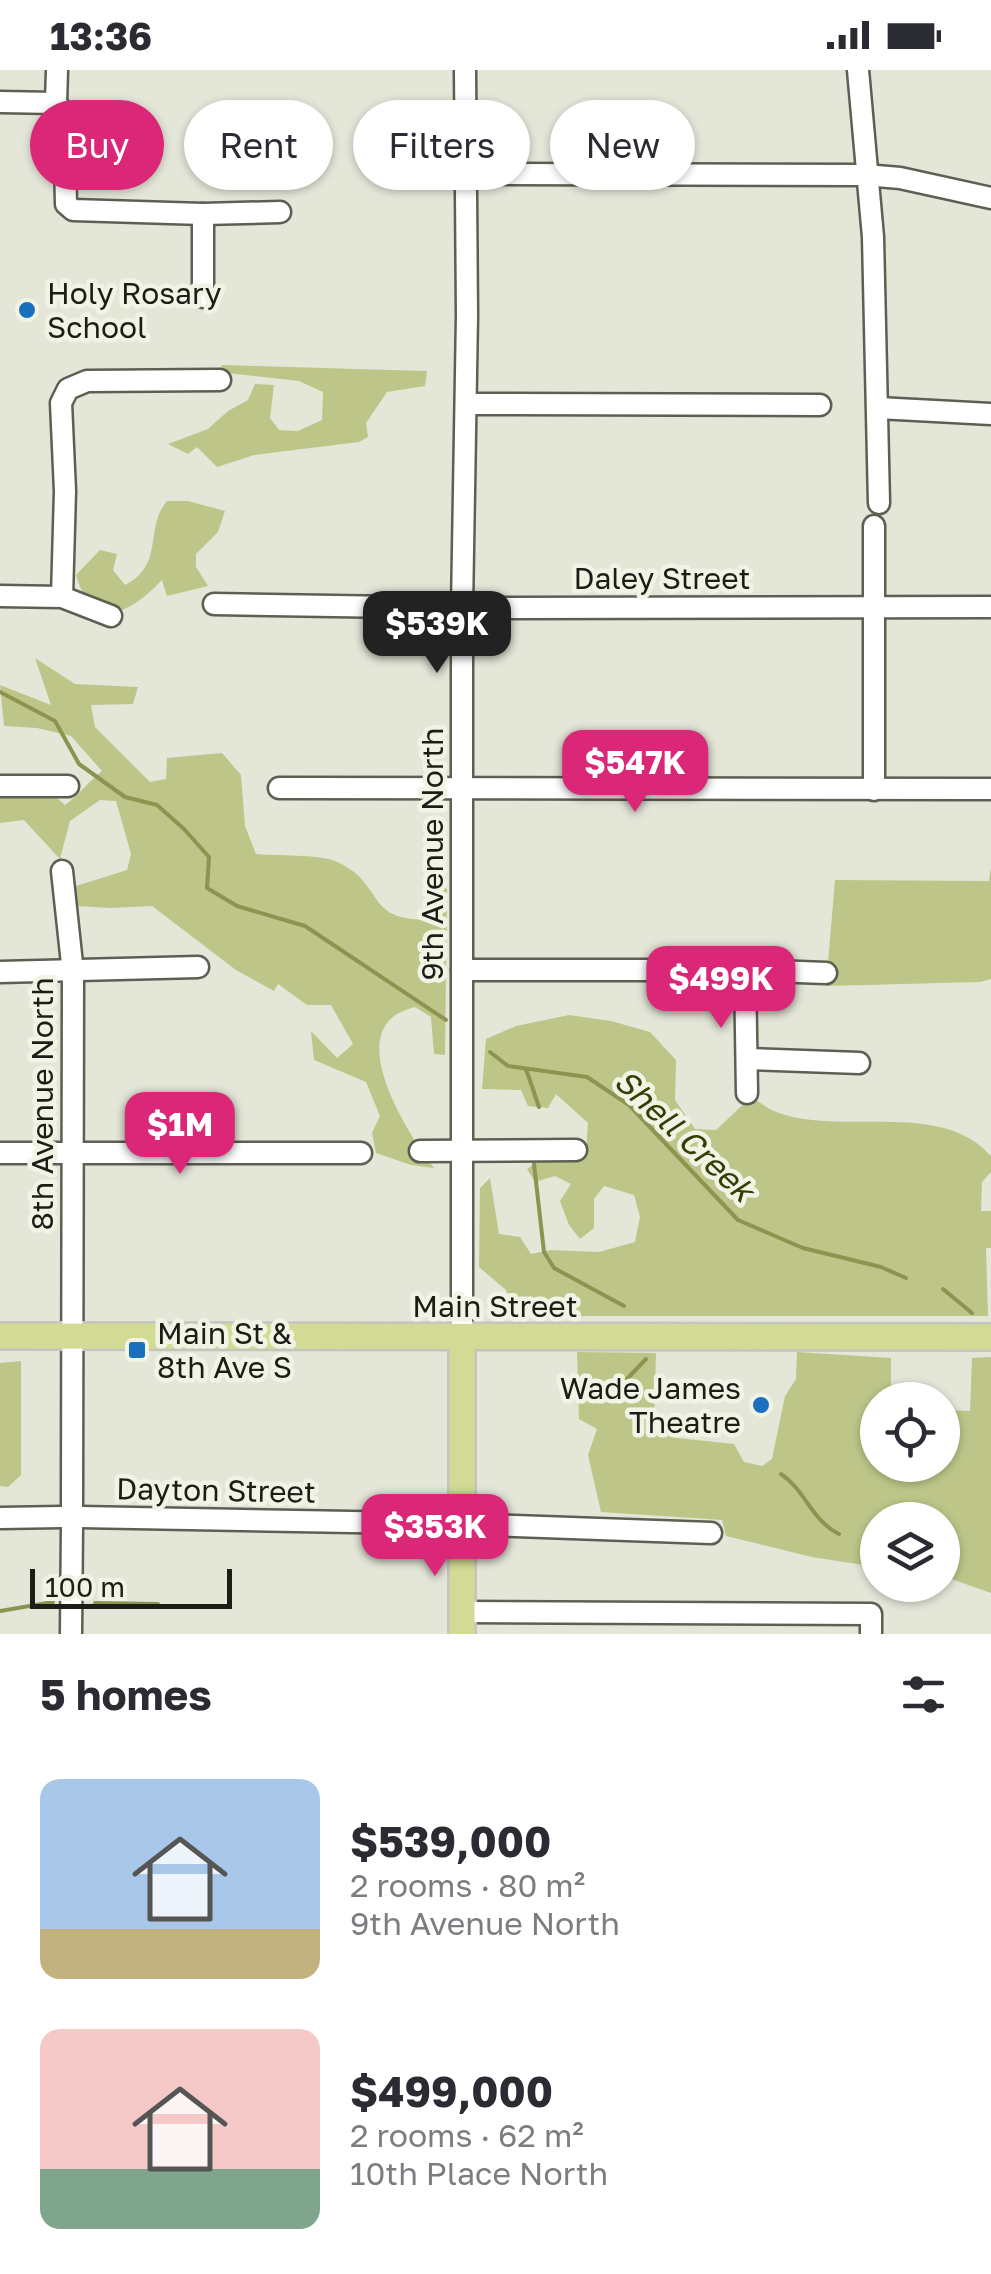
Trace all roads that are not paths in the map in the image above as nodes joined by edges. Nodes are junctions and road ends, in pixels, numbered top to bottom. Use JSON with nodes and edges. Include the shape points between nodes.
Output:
{"nodes":[{"id":1,"x":57,"y":70,"type":"edge"},
{"id":2,"x":465,"y":70,"type":"edge"},
{"id":3,"x":858,"y":70,"type":"edge"},
{"id":4,"x":56,"y":100,"type":"edge"},
{"id":5,"x":465,"y":100,"type":"edge"},
{"id":6,"x":0,"y":102,"type":"edge"},
{"id":7,"x":30,"y":103,"type":"edge"},
{"id":8,"x":530,"y":174,"type":"edge"},
{"id":9,"x":866,"y":176,"type":"junction"},
{"id":10,"x":66,"y":190,"type":"edge"},
{"id":11,"x":466,"y":190,"type":"edge"},
{"id":12,"x":991,"y":198,"type":"edge"},
{"id":13,"x":280,"y":212,"type":"dead end"},
{"id":14,"x":203,"y":214,"type":"junction"},
{"id":15,"x":203,"y":297,"type":"dead end"},
{"id":16,"x":220,"y":380,"type":"dead end"},
{"id":17,"x":466,"y":404,"type":"junction"},
{"id":18,"x":820,"y":405,"type":"dead end"},
{"id":19,"x":878,"y":408,"type":"junction"},
{"id":20,"x":991,"y":414,"type":"edge"},
{"id":21,"x":879,"y":503,"type":"dead end"},
{"id":22,"x":874,"y":526,"type":"dead end"},
{"id":23,"x":0,"y":596,"type":"edge"},
{"id":24,"x":62,"y":597,"type":"junction"},
{"id":25,"x":214,"y":604,"type":"dead end"},
{"id":26,"x":991,"y":606,"type":"edge"},
{"id":27,"x":873,"y":607,"type":"junction"},
{"id":28,"x":462,"y":608,"type":"junction"},
{"id":29,"x":111,"y":616,"type":"dead end"},
{"id":30,"x":0,"y":786,"type":"edge"},
{"id":31,"x":68,"y":786,"type":"dead end"},
{"id":32,"x":279,"y":788,"type":"dead end"},
{"id":33,"x":464,"y":790,"type":"junction"},
{"id":34,"x":874,"y":790,"type":"junction"},
{"id":35,"x":991,"y":790,"type":"edge"},
{"id":36,"x":62,"y":871,"type":"dead end"},
{"id":37,"x":198,"y":968,"type":"dead end"},
{"id":38,"x":462,"y":970,"type":"junction"},
{"id":39,"x":745,"y":970,"type":"junction"},
{"id":40,"x":0,"y":972,"type":"edge"},
{"id":41,"x":73,"y":973,"type":"junction"},
{"id":42,"x":826,"y":973,"type":"dead end"},
{"id":43,"x":747,"y":1059,"type":"junction"},
{"id":44,"x":859,"y":1062,"type":"dead end"},
{"id":45,"x":746,"y":1093,"type":"dead end"},
{"id":46,"x":576,"y":1150,"type":"dead end"},
{"id":47,"x":420,"y":1151,"type":"dead end"},
{"id":48,"x":460,"y":1151,"type":"junction"},
{"id":49,"x":0,"y":1152,"type":"edge"},
{"id":50,"x":73,"y":1152,"type":"junction"},
{"id":51,"x":361,"y":1153,"type":"dead end"},
{"id":52,"x":0,"y":1336,"type":"edge"},
{"id":53,"x":72,"y":1336,"type":"junction"},
{"id":54,"x":991,"y":1337,"type":"edge"},
{"id":55,"x":462,"y":1338,"type":"junction"},
{"id":56,"x":72,"y":1517,"type":"junction"},
{"id":57,"x":0,"y":1518,"type":"edge"},
{"id":58,"x":462,"y":1524,"type":"junction"},
{"id":59,"x":710,"y":1533,"type":"dead end"},
{"id":60,"x":462,"y":1623,"type":"edge"},
{"id":61,"x":871,"y":1624,"type":"edge"},
{"id":62,"x":71,"y":1634,"type":"edge"}],
"edges":[{"from":1,"to":4,"type":"street"},
{"from":2,"to":5,"type":"street","name":"9th Avenue North"},
{"from":3,"to":9,"type":"street"},
{"from":6,"to":7,"type":"street"},
{"from":8,"to":9,"type":"street"},
{"from":9,"to":12,"type":"street"},
{"from":9,"to":19,"type":"street"},
{"from":10,"to":14,"type":"street","via":[[73,210]]},
{"from":11,"to":17,"type":"street","name":"9th Avenue North"},
{"from":13,"to":14,"type":"street"},
{"from":14,"to":15,"type":"street"},
{"from":16,"to":24,"type":"street","via":[[87,381],[68,388],[61,403]]},
{"from":17,"to":18,"type":"street"},
{"from":17,"to":28,"type":"street","name":"9th Avenue North"},
{"from":19,"to":20,"type":"street"},
{"from":19,"to":21,"type":"street"},
{"from":22,"to":27,"type":"street"},
{"from":23,"to":24,"type":"street"},
{"from":24,"to":29,"type":"street"},
{"from":25,"to":28,"type":"street","name":"Daley Street"},
{"from":26,"to":27,"type":"street","name":"Daley Street"},
{"from":27,"to":28,"type":"street","name":"Daley Street"},
{"from":27,"to":34,"type":"street"},
{"from":28,"to":33,"type":"street","name":"9th Avenue North"},
{"from":30,"to":31,"type":"street"},
{"from":32,"to":33,"type":"street"},
{"from":33,"to":34,"type":"street"},
{"from":33,"to":38,"type":"street","name":"9th Avenue North"},
{"from":34,"to":35,"type":"street"},
{"from":36,"to":41,"type":"street","name":"8th Avenue North"},
{"from":37,"to":41,"type":"street"},
{"from":38,"to":39,"type":"street"},
{"from":38,"to":48,"type":"street","name":"9th Avenue North"},
{"from":39,"to":42,"type":"street"},
{"from":39,"to":43,"type":"street"},
{"from":40,"to":41,"type":"street"},
{"from":41,"to":50,"type":"street","name":"8th Avenue North"},
{"from":43,"to":44,"type":"street"},
{"from":43,"to":45,"type":"street"},
{"from":46,"to":48,"type":"street"},
{"from":47,"to":48,"type":"street"},
{"from":48,"to":55,"type":"street","name":"9th Avenue North"},
{"from":49,"to":50,"type":"street"},
{"from":50,"to":51,"type":"street"},
{"from":50,"to":53,"type":"street","name":"8th Avenue North"},
{"from":52,"to":53,"type":"main road","name":"Main Street"},
{"from":53,"to":55,"type":"main road","name":"Main Street"},
{"from":53,"to":56,"type":"street","name":"8th Avenue North"},
{"from":54,"to":55,"type":"main road","name":"Main Street"},
{"from":55,"to":58,"type":"main road"},
{"from":56,"to":57,"type":"street","name":"Dayton Street"},
{"from":56,"to":58,"type":"street","name":"Dayton Street"},
{"from":56,"to":62,"type":"street","name":"8th Avenue North"},
{"from":58,"to":59,"type":"street","name":"Dayton Street"},
{"from":58,"to":60,"type":"main road"},
{"from":60,"to":61,"type":"street"}]}
